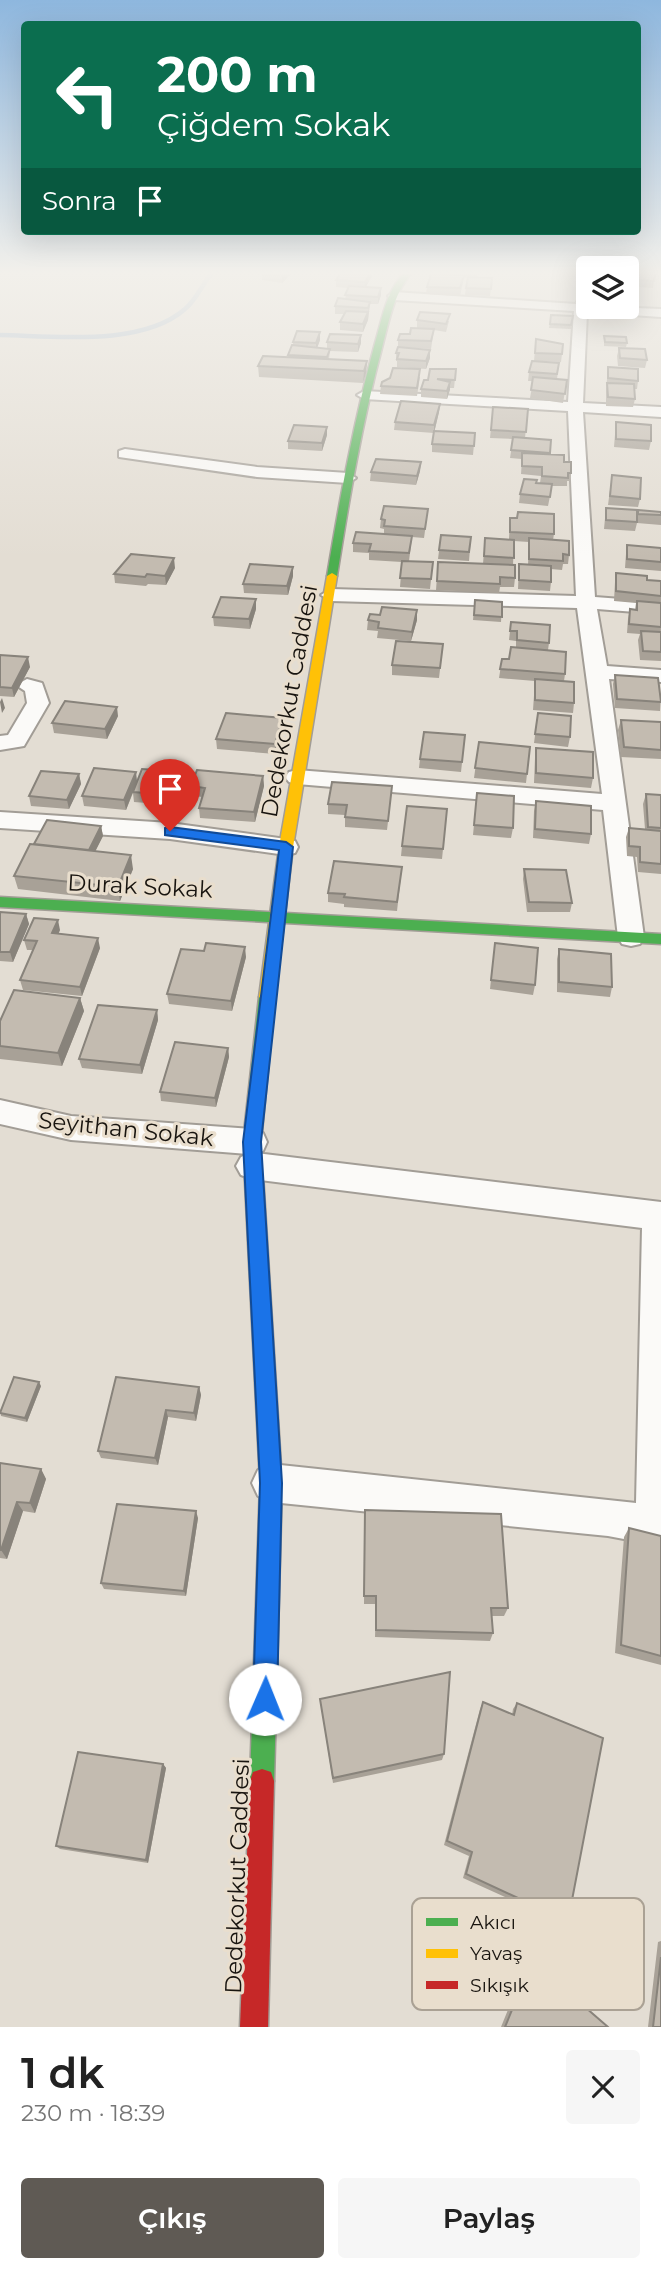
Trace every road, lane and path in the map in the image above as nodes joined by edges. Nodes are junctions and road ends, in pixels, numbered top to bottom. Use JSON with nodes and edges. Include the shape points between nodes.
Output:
{"nodes":[{"id":1,"x":372,"y":369,"type":"edge"},
{"id":2,"x":579,"y":369,"type":"edge"},
{"id":3,"x":364,"y":395,"type":"junction"},
{"id":4,"x":575,"y":407,"type":"junction"},
{"id":5,"x":661,"y":412,"type":"edge"},
{"id":6,"x":125,"y":454,"type":"dead end"},
{"id":7,"x":348,"y":478,"type":"junction"},
{"id":8,"x":331,"y":595,"type":"junction"},
{"id":9,"x":586,"y":602,"type":"junction"},
{"id":10,"x":661,"y":608,"type":"edge"},
{"id":11,"x":598,"y":672,"type":"junction"},
{"id":12,"x":661,"y":676,"type":"edge"},
{"id":13,"x":27,"y":685,"type":"dead end"},
{"id":14,"x":0,"y":743,"type":"edge"},
{"id":15,"x":297,"y":777,"type":"junction"},
{"id":16,"x":615,"y":803,"type":"junction"},
{"id":17,"x":0,"y":820,"type":"edge"},
{"id":18,"x":286,"y":847,"type":"junction"},
{"id":19,"x":0,"y":902,"type":"edge"},
{"id":20,"x":278,"y":916,"type":"junction"},
{"id":21,"x":631,"y":937,"type":"junction"},
{"id":22,"x":661,"y":939,"type":"edge"},
{"id":23,"x":0,"y":1112,"type":"edge"},
{"id":24,"x":252,"y":1154,"type":"junction"},
{"id":25,"x":660,"y":1216,"type":"edge"},
{"id":26,"x":271,"y":1483,"type":"junction"},
{"id":27,"x":658,"y":1526,"type":"edge"},
{"id":28,"x":254,"y":2027,"type":"edge"}],
"edges":[{"from":1,"to":3,"type":"street","name":"Dedekorkut Caddesi"},
{"from":2,"to":4,"type":"street"},
{"from":3,"to":4,"type":"street"},
{"from":3,"to":7,"type":"street","name":"Dedekorkut Caddesi"},
{"from":4,"to":5,"type":"street"},
{"from":4,"to":9,"type":"street"},
{"from":6,"to":7,"type":"street","via":[[257,472]]},
{"from":7,"to":8,"type":"street","name":"Dedekorkut Caddesi"},
{"from":8,"to":9,"type":"street"},
{"from":8,"to":15,"type":"street","name":"Dedekorkut Caddesi"},
{"from":9,"to":10,"type":"street"},
{"from":9,"to":11,"type":"street"},
{"from":11,"to":12,"type":"street"},
{"from":11,"to":16,"type":"street"},
{"from":13,"to":14,"type":"street","via":[[36,687],[38,703],[16,741]]},
{"from":15,"to":16,"type":"street"},
{"from":15,"to":18,"type":"street","name":"Dedekorkut Caddesi"},
{"from":16,"to":21,"type":"street"},
{"from":17,"to":18,"type":"street","via":[[170,831]]},
{"from":18,"to":20,"type":"street","name":"Dedekorkut Caddesi"},
{"from":19,"to":20,"type":"street","name":"Durak Sokak"},
{"from":20,"to":21,"type":"street","name":"Durak Sokak"},
{"from":20,"to":24,"type":"street","name":"Dedekorkut Caddesi"},
{"from":21,"to":22,"type":"street","name":"Durak Sokak"},
{"from":23,"to":24,"type":"street","name":"Seyithan Sokak","via":[[71,1128]]},
{"from":24,"to":25,"type":"street","name":"Seyithan Sokak"},
{"from":24,"to":26,"type":"street","name":"Dedekorkut Caddesi"},
{"from":25,"to":27,"type":"street"},
{"from":26,"to":27,"type":"street"},
{"from":26,"to":28,"type":"street","name":"Dedekorkut Caddesi"}]}
